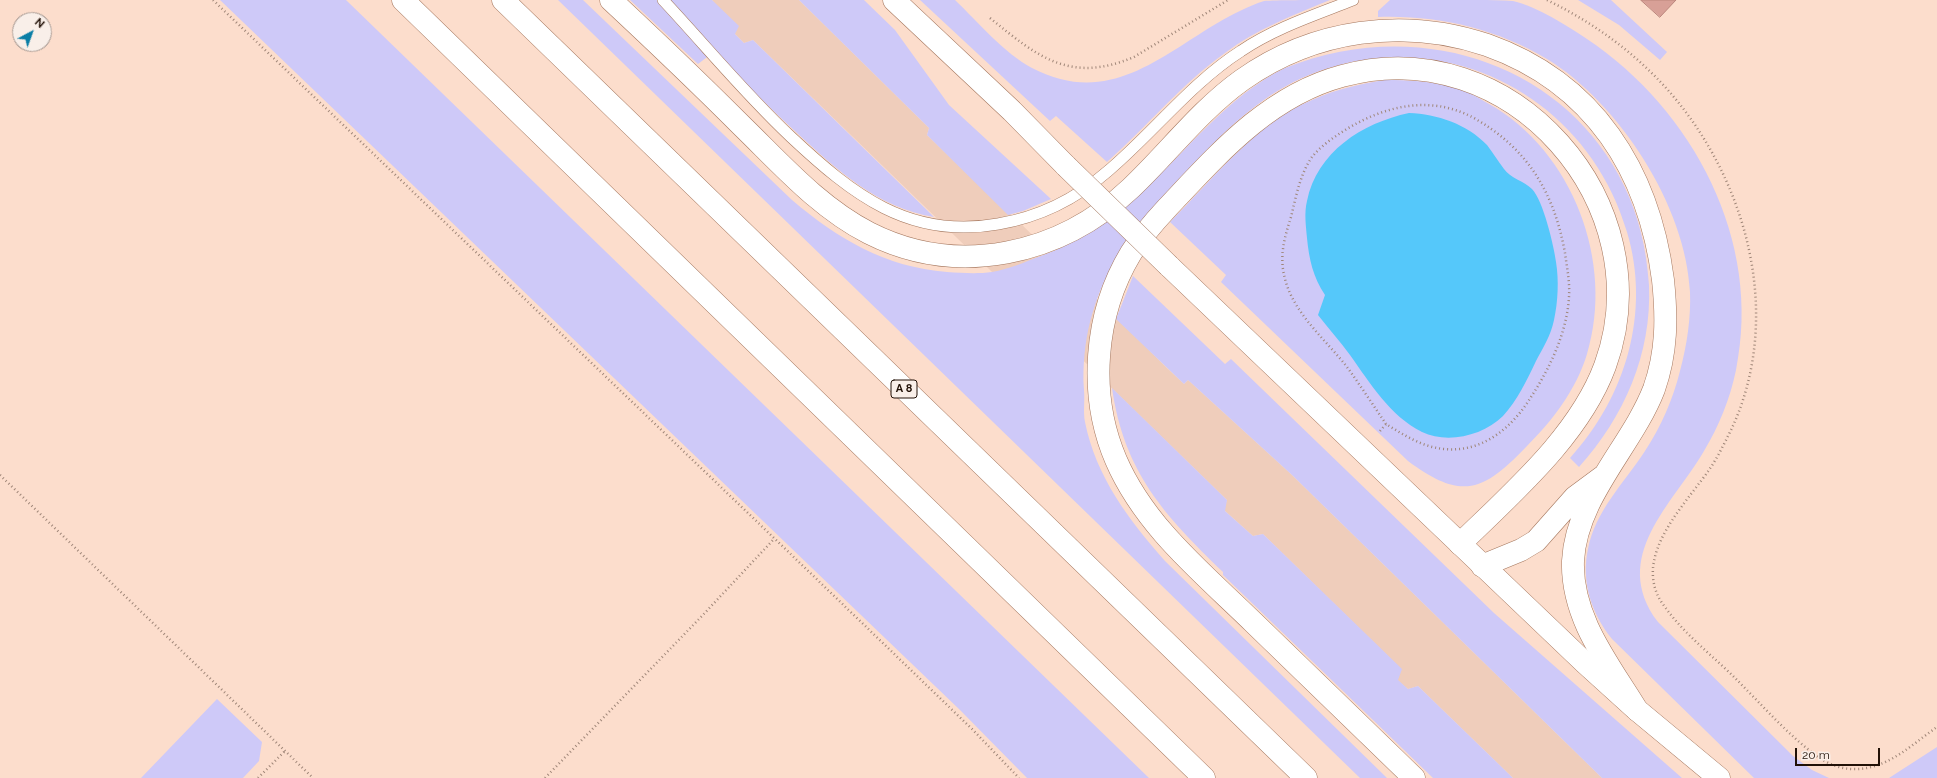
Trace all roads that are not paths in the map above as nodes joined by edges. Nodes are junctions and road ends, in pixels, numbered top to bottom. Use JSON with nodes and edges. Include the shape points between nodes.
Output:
{"nodes":[{"id":1,"x":403,"y":0,"type":"edge"},
{"id":2,"x":503,"y":0,"type":"edge"},
{"id":3,"x":611,"y":0,"type":"edge"},
{"id":4,"x":663,"y":0,"type":"edge"},
{"id":5,"x":894,"y":0,"type":"edge"},
{"id":6,"x":1353,"y":0,"type":"edge"},
{"id":7,"x":1603,"y":476,"type":"junction"},
{"id":8,"x":1460,"y":544,"type":"junction"},
{"id":9,"x":1482,"y":566,"type":"junction"},
{"id":10,"x":1637,"y":710,"type":"junction"},
{"id":11,"x":1204,"y":778,"type":"edge"},
{"id":12,"x":1306,"y":778,"type":"edge"},
{"id":13,"x":1414,"y":778,"type":"edge"},
{"id":14,"x":1719,"y":778,"type":"edge"}],
"edges":[{"from":1,"to":11,"type":"main road"},
{"from":2,"to":12,"type":"main road","number":"A 8"},
{"from":3,"to":7,"type":"main road","via":[[796,179],[838,214],[868,233],[887,241],[949,256],[983,256],[1025,250],[1074,229],[1102,212],[1129,190],[1231,88],[1268,64],[1313,44],[1363,32],[1417,30],[1473,41],[1525,61],[1577,99],[1610,136],[1642,191],[1660,260],[1667,327],[1663,358],[1656,383],[1641,418]]},
{"from":4,"to":6,"type":"lane","via":[[764,112],[847,187],[877,206],[907,218],[938,225],[977,227],[1024,219],[1046,211],[1075,195],[1108,171],[1215,70],[1240,51],[1286,27]]},
{"from":5,"to":8,"type":"main road","bridge":true},
{"from":7,"to":9,"type":"main road","via":[[1575,497],[1536,541],[1514,554]]},
{"from":7,"to":10,"type":"main road","via":[[1577,535],[1574,555],[1575,591],[1587,628]]},
{"from":8,"to":9,"type":"main road"},
{"from":8,"to":13,"type":"main road","via":[[1554,448],[1593,394],[1609,353],[1616,321],[1617,284],[1612,247],[1600,208],[1580,168],[1548,130],[1516,104],[1489,89],[1445,74],[1402,68],[1357,72],[1328,80],[1293,95],[1266,112],[1222,151],[1147,231],[1130,255],[1109,302],[1099,350],[1098,383],[1102,417],[1112,449],[1124,477],[1149,516],[1186,558]]},
{"from":9,"to":10,"type":"main road"},
{"from":10,"to":14,"type":"main road"}]}
